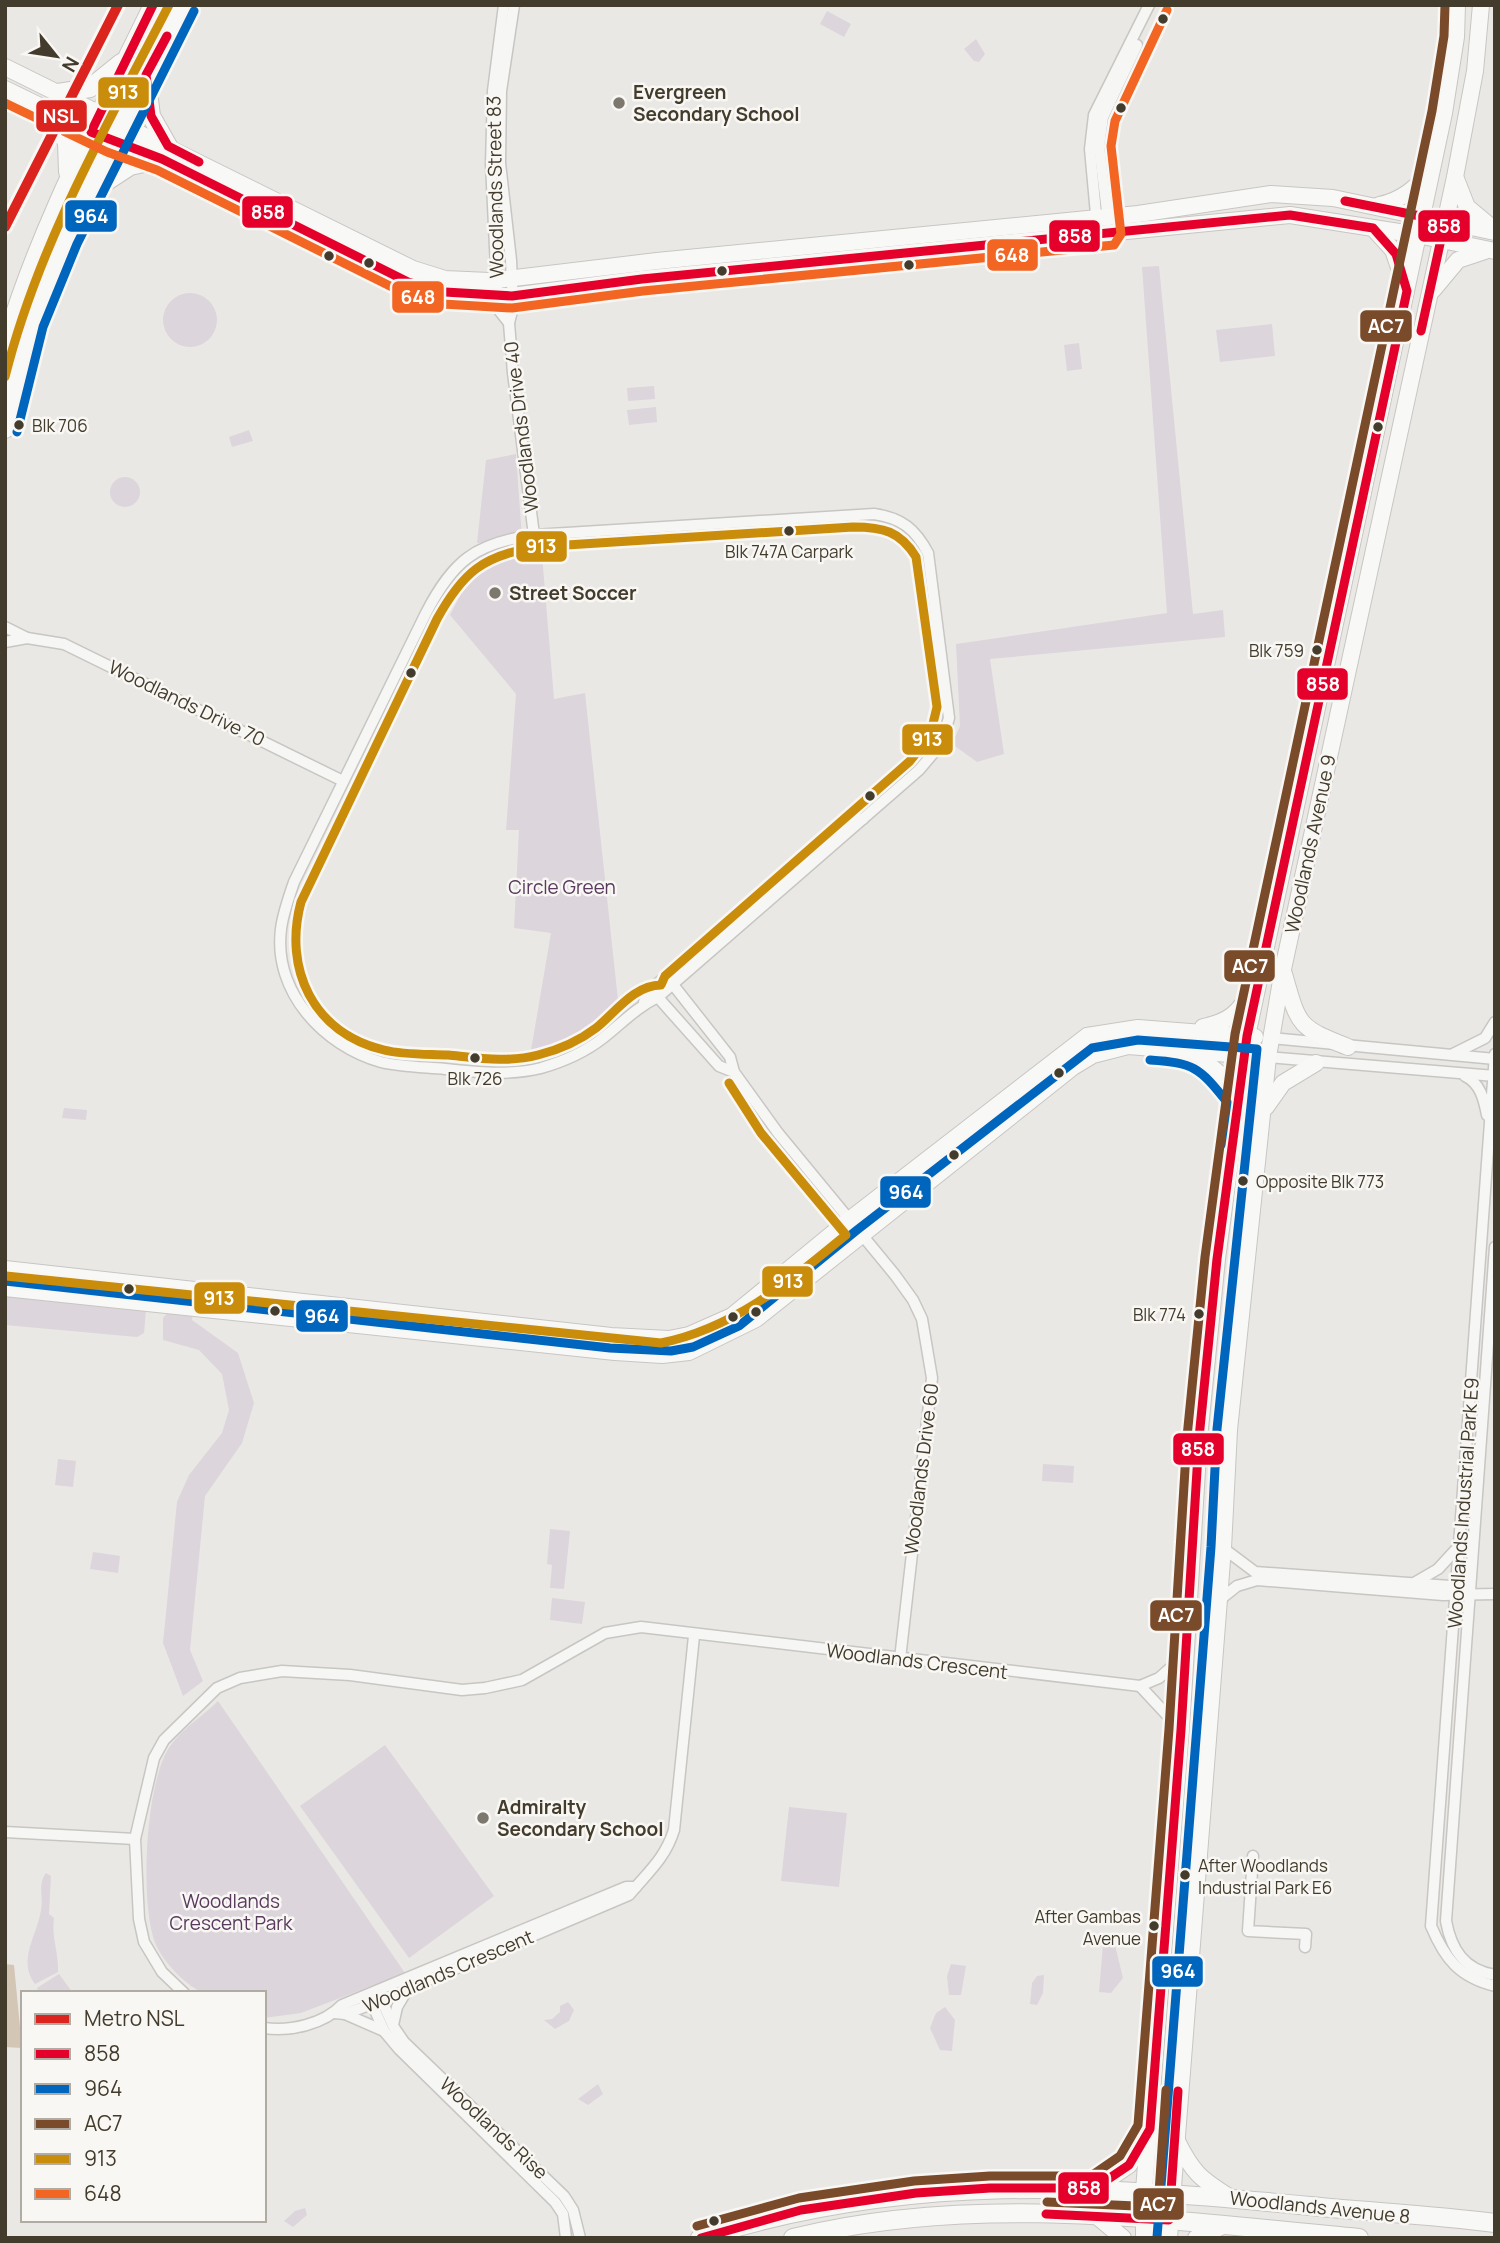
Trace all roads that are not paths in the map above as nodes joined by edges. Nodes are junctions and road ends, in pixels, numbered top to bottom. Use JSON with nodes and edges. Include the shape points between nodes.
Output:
{"nodes":[{"id":1,"x":153,"y":5,"type":"edge"},
{"id":2,"x":183,"y":5,"type":"edge"},
{"id":3,"x":504,"y":5,"type":"edge"},
{"id":4,"x":514,"y":5,"type":"edge"},
{"id":5,"x":1149,"y":5,"type":"edge"},
{"id":6,"x":1156,"y":5,"type":"edge"},
{"id":7,"x":1457,"y":5,"type":"edge"},
{"id":8,"x":1480,"y":5,"type":"edge"},
{"id":9,"x":130,"y":53,"type":"junction"},
{"id":10,"x":5,"y":67,"type":"edge"},
{"id":11,"x":146,"y":75,"type":"junction"},
{"id":12,"x":5,"y":89,"type":"edge"},
{"id":13,"x":58,"y":93,"type":"junction"},
{"id":14,"x":54,"y":114,"type":"junction"},
{"id":15,"x":100,"y":114,"type":"junction"},
{"id":16,"x":121,"y":124,"type":"junction"},
{"id":17,"x":91,"y":132,"type":"junction"},
{"id":18,"x":112,"y":141,"type":"junction"},
{"id":19,"x":165,"y":152,"type":"junction"},
{"id":20,"x":1435,"y":156,"type":"junction"},
{"id":21,"x":1455,"y":177,"type":"junction"},
{"id":22,"x":65,"y":186,"type":"junction"},
{"id":23,"x":86,"y":196,"type":"junction"},
{"id":24,"x":1374,"y":206,"type":"junction"},
{"id":25,"x":1102,"y":217,"type":"junction"},
{"id":26,"x":1422,"y":217,"type":"junction"},
{"id":27,"x":1445,"y":221,"type":"junction"},
{"id":28,"x":1373,"y":228,"type":"junction"},
{"id":29,"x":1495,"y":230,"type":"edge"},
{"id":30,"x":1103,"y":234,"type":"junction"},
{"id":31,"x":1418,"y":234,"type":"junction"},
{"id":32,"x":1441,"y":239,"type":"junction"},
{"id":33,"x":1493,"y":251,"type":"edge"},
{"id":34,"x":504,"y":279,"type":"junction"},
{"id":35,"x":1407,"y":291,"type":"junction"},
{"id":36,"x":505,"y":296,"type":"junction"},
{"id":37,"x":1427,"y":304,"type":"junction"},
{"id":38,"x":509,"y":323,"type":"joint"},
{"id":39,"x":5,"y":345,"type":"edge"},
{"id":40,"x":5,"y":429,"type":"edge"},
{"id":41,"x":534,"y":535,"type":"junction"},
{"id":42,"x":5,"y":627,"type":"edge"},
{"id":43,"x":27,"y":638,"type":"junction"},
{"id":44,"x":5,"y":642,"type":"edge"},
{"id":45,"x":343,"y":781,"type":"junction"},
{"id":46,"x":1260,"y":968,"type":"junction"},
{"id":47,"x":1283,"y":969,"type":"junction"},
{"id":48,"x":670,"y":981,"type":"junction"},
{"id":49,"x":655,"y":993,"type":"junction"},
{"id":50,"x":1495,"y":1022,"type":"edge"},
{"id":51,"x":1190,"y":1030,"type":"junction"},
{"id":52,"x":1247,"y":1036,"type":"junction"},
{"id":53,"x":1271,"y":1038,"type":"junction"},
{"id":54,"x":1348,"y":1047,"type":"junction"},
{"id":55,"x":1192,"y":1051,"type":"junction"},
{"id":56,"x":1245,"y":1055,"type":"junction"},
{"id":57,"x":1447,"y":1056,"type":"junction"},
{"id":58,"x":1495,"y":1057,"type":"edge"},
{"id":59,"x":1268,"y":1058,"type":"junction"},
{"id":60,"x":1315,"y":1063,"type":"junction"},
{"id":61,"x":734,"y":1072,"type":"junction"},
{"id":62,"x":1457,"y":1073,"type":"junction"},
{"id":63,"x":1494,"y":1076,"type":"edge"},
{"id":64,"x":1240,"y":1098,"type":"junction"},
{"id":65,"x":1262,"y":1112,"type":"junction"},
{"id":66,"x":1490,"y":1135,"type":"junction"},
{"id":67,"x":849,"y":1220,"type":"junction"},
{"id":68,"x":863,"y":1236,"type":"junction"},
{"id":69,"x":1495,"y":1247,"type":"edge"},
{"id":70,"x":5,"y":1269,"type":"edge"},
{"id":71,"x":5,"y":1288,"type":"edge"},
{"id":72,"x":1461,"y":1544,"type":"junction"},
{"id":73,"x":1223,"y":1548,"type":"junction"},
{"id":74,"x":1414,"y":1583,"type":"junction"},
{"id":75,"x":1457,"y":1591,"type":"junction"},
{"id":76,"x":1470,"y":1592,"type":"junction"},
{"id":77,"x":1495,"y":1594,"type":"edge"},
{"id":78,"x":1217,"y":1602,"type":"junction"},
{"id":79,"x":694,"y":1636,"type":"junction"},
{"id":80,"x":1186,"y":1654,"type":"junction"},
{"id":81,"x":900,"y":1659,"type":"junction"},
{"id":82,"x":1140,"y":1686,"type":"junction"},
{"id":83,"x":1181,"y":1730,"type":"junction"},
{"id":84,"x":5,"y":1832,"type":"edge"},
{"id":85,"x":135,"y":1839,"type":"junction"},
{"id":86,"x":1253,"y":1856,"type":"dead end"},
{"id":87,"x":636,"y":1887,"type":"junction"},
{"id":88,"x":1305,"y":1947,"type":"dead end"},
{"id":89,"x":1446,"y":1947,"type":"junction"},
{"id":90,"x":1495,"y":1975,"type":"edge"},
{"id":91,"x":1495,"y":1986,"type":"edge"},
{"id":92,"x":407,"y":1990,"type":"junction"},
{"id":93,"x":182,"y":1991,"type":"edge"},
{"id":94,"x":375,"y":1997,"type":"junction"},
{"id":95,"x":340,"y":2014,"type":"junction"},
{"id":96,"x":266,"y":2028,"type":"edge"},
{"id":97,"x":388,"y":2029,"type":"junction"},
{"id":98,"x":1150,"y":2129,"type":"junction"},
{"id":99,"x":1174,"y":2136,"type":"junction"},
{"id":100,"x":1095,"y":2188,"type":"junction"},
{"id":101,"x":1144,"y":2190,"type":"junction"},
{"id":102,"x":1170,"y":2192,"type":"junction"},
{"id":103,"x":1231,"y":2198,"type":"junction"},
{"id":104,"x":1098,"y":2217,"type":"junction"},
{"id":105,"x":1495,"y":2223,"type":"edge"},
{"id":106,"x":1223,"y":2226,"type":"junction"},
{"id":107,"x":1144,"y":2229,"type":"edge"},
{"id":108,"x":1169,"y":2229,"type":"edge"},
{"id":109,"x":566,"y":2238,"type":"edge"},
{"id":110,"x":580,"y":2238,"type":"edge"},
{"id":111,"x":700,"y":2238,"type":"edge"},
{"id":112,"x":793,"y":2238,"type":"edge"},
{"id":113,"x":1123,"y":2238,"type":"edge"},
{"id":114,"x":1196,"y":2238,"type":"edge"},
{"id":115,"x":1359,"y":2238,"type":"edge"}],
"edges":[{"from":1,"to":9,"type":"main road"},
{"from":2,"to":11,"type":"main road"},
{"from":3,"to":34,"type":"street","name":"Woodlands Street 83","via":[[492,103],[491,172]]},
{"from":4,"to":34,"type":"street","name":"Woodlands Street 83","via":[[501,92]]},
{"from":5,"to":25,"type":"street","via":[[1094,115],[1090,149]]},
{"from":6,"to":25,"type":"street","via":[[1103,117],[1099,146]]},
{"from":7,"to":20,"type":"main road","name":"Woodlands Avenue 9"},
{"from":8,"to":21,"type":"main road","name":"Woodlands Avenue 9","via":[[1475,71]]},
{"from":9,"to":13,"type":"main road","via":[[90,88]]},
{"from":9,"to":15,"type":"main road"},
{"from":10,"to":13,"type":"main road"},
{"from":11,"to":16,"type":"main road"},
{"from":11,"to":19,"type":"main road","via":[[151,116]]},
{"from":12,"to":14,"type":"main road"},
{"from":13,"to":15,"type":"main road"},
{"from":14,"to":17,"type":"main road"},
{"from":14,"to":22,"type":"main road","via":[[69,156]]},
{"from":15,"to":16,"type":"main road"},
{"from":15,"to":17,"type":"main road"},
{"from":16,"to":18,"type":"main road"},
{"from":16,"to":19,"type":"main road"},
{"from":17,"to":18,"type":"main road"},
{"from":17,"to":22,"type":"main road"},
{"from":18,"to":19,"type":"main road"},
{"from":18,"to":23,"type":"main road"},
{"from":19,"to":23,"type":"main road","via":[[111,176]]},
{"from":19,"to":34,"type":"main road","via":[[413,269],[458,281]]},
{"from":19,"to":36,"type":"main road","via":[[408,282],[445,292]]},
{"from":20,"to":24,"type":"main road","via":[[1426,176],[1412,190]]},
{"from":20,"to":26,"type":"main road","name":"Woodlands Avenue 9"},
{"from":21,"to":27,"type":"main road","name":"Woodlands Avenue 9"},
{"from":21,"to":29,"type":"main road","via":[[1467,207]]},
{"from":22,"to":39,"type":"main road"},
{"from":23,"to":40,"type":"main road","via":[[31,323]]},
{"from":24,"to":25,"type":"main road","via":[[1310,195],[1270,194]]},
{"from":24,"to":26,"type":"main road"},
{"from":25,"to":30,"type":"street"},
{"from":25,"to":34,"type":"main road"},
{"from":26,"to":27,"type":"main road"},
{"from":26,"to":31,"type":"main road","name":"Woodlands Avenue 9"},
{"from":27,"to":29,"type":"main road"},
{"from":27,"to":32,"type":"main road","name":"Woodlands Avenue 9"},
{"from":28,"to":30,"type":"main road","via":[[1290,215]]},
{"from":28,"to":31,"type":"main road"},
{"from":28,"to":35,"type":"main road","via":[[1393,250]]},
{"from":30,"to":36,"type":"main road"},
{"from":31,"to":32,"type":"main road"},
{"from":31,"to":35,"type":"main road","name":"Woodlands Avenue 9"},
{"from":32,"to":33,"type":"main road"},
{"from":32,"to":37,"type":"main road","name":"Woodlands Avenue 9"},
{"from":33,"to":37,"type":"main road","via":[[1471,253],[1458,260]]},
{"from":34,"to":36,"type":"street","name":"Woodlands Street 83"},
{"from":35,"to":46,"type":"main road","name":"Woodlands Avenue 9"},
{"from":36,"to":38,"type":"street","name":"Woodlands Street 83","via":[[499,309]]},
{"from":37,"to":47,"type":"main road","name":"Woodlands Avenue 9"},
{"from":38,"to":41,"type":"street","name":"Woodlands Drive 40"},
{"from":41,"to":45,"type":"street","via":[[483,549],[452,569]]},
{"from":41,"to":48,"type":"street","via":[[892,516],[918,536],[928,553],[949,707],[941,744],[863,819]]},
{"from":42,"to":43,"type":"street","name":"Woodlands Drive 70"},
{"from":43,"to":44,"type":"street","name":"Woodlands Drive 70"},
{"from":43,"to":45,"type":"street","name":"Woodlands Drive 70","via":[[52,640],[102,661]]},
{"from":45,"to":49,"type":"street","via":[[294,882],[281,929],[283,963],[303,1012],[339,1045],[381,1062],[508,1073],[542,1068],[602,1039]]},
{"from":46,"to":51,"type":"main road","via":[[1237,1014],[1225,1022]]},
{"from":46,"to":52,"type":"main road","name":"Woodlands Avenue 9"},
{"from":47,"to":53,"type":"main road","name":"Woodlands Avenue 9"},
{"from":47,"to":54,"type":"main road","via":[[1302,1026]]},
{"from":48,"to":49,"type":"street"},
{"from":48,"to":61,"type":"street","via":[[730,1058]]},
{"from":49,"to":61,"type":"street","via":[[719,1066]]},
{"from":50,"to":57,"type":"street","via":[[1485,1038]]},
{"from":51,"to":52,"type":"main road"},
{"from":51,"to":67,"type":"main road","via":[[1138,1028],[1087,1037]]},
{"from":52,"to":53,"type":"main road"},
{"from":52,"to":56,"type":"main road","name":"Woodlands Avenue 9"},
{"from":53,"to":54,"type":"street"},
{"from":53,"to":59,"type":"main road","name":"Woodlands Avenue 9"},
{"from":54,"to":57,"type":"street"},
{"from":55,"to":56,"type":"main road"},
{"from":55,"to":64,"type":"main road","via":[[1221,1074]]},
{"from":55,"to":68,"type":"main road","via":[[1128,1046],[1093,1055],[992,1130]]},
{"from":56,"to":59,"type":"main road"},
{"from":56,"to":64,"type":"main road","name":"Woodlands Avenue 9"},
{"from":57,"to":58,"type":"street"},
{"from":58,"to":63,"type":"street","name":"Woodlands Industrial Park E9"},
{"from":59,"to":60,"type":"street"},
{"from":59,"to":65,"type":"main road","name":"Woodlands Avenue 9"},
{"from":60,"to":62,"type":"street"},
{"from":60,"to":65,"type":"main road","via":[[1283,1083]]},
{"from":61,"to":67,"type":"street","name":"Woodlands Drive 60"},
{"from":62,"to":63,"type":"street"},
{"from":62,"to":66,"type":"street","via":[[1473,1080],[1483,1097]]},
{"from":63,"to":66,"type":"street","name":"Woodlands Industrial Park E9"},
{"from":64,"to":80,"type":"main road","name":"Woodlands Avenue 9","via":[[1217,1259],[1199,1438]]},
{"from":65,"to":73,"type":"main road","name":"Woodlands Avenue 9","via":[[1229,1430]]},
{"from":66,"to":72,"type":"street","name":"Woodlands Industrial Park E9"},
{"from":67,"to":68,"type":"street","name":"Woodlands Drive 60"},
{"from":67,"to":70,"type":"main road","via":[[732,1316],[669,1339]]},
{"from":68,"to":71,"type":"main road","via":[[736,1331],[689,1352],[662,1355]]},
{"from":68,"to":81,"type":"street","name":"Woodlands Drive 60","via":[[913,1300],[930,1352],[932,1378]]},
{"from":69,"to":76,"type":"street","name":"Woodlands Industrial Park E9"},
{"from":72,"to":74,"type":"street","via":[[1438,1569]]},
{"from":72,"to":75,"type":"street","name":"Woodlands Industrial Park E9"},
{"from":73,"to":74,"type":"street","via":[[1255,1572]]},
{"from":73,"to":78,"type":"main road","name":"Woodlands Avenue 9"},
{"from":74,"to":75,"type":"street"},
{"from":75,"to":76,"type":"street"},
{"from":75,"to":78,"type":"street","via":[[1257,1580],[1237,1586]]},
{"from":75,"to":89,"type":"street","name":"Woodlands Industrial Park E9","via":[[1431,1926]]},
{"from":76,"to":77,"type":"street"},
{"from":76,"to":89,"type":"street","name":"Woodlands Industrial Park E9"},
{"from":78,"to":99,"type":"main road","name":"Woodlands Avenue 9"},
{"from":79,"to":81,"type":"street","name":"Woodlands Crescent"},
{"from":79,"to":85,"type":"street","name":"Woodlands Crescent","via":[[641,1627],[605,1633],[522,1680],[462,1690],[282,1671],[240,1678],[217,1688],[164,1740],[155,1758]]},
{"from":79,"to":87,"type":"street","name":"Woodlands Crescent","via":[[674,1830],[662,1859]]},
{"from":80,"to":82,"type":"street","via":[[1159,1678]]},
{"from":80,"to":83,"type":"main road","name":"Woodlands Avenue 9"},
{"from":81,"to":82,"type":"street","name":"Woodlands Crescent"},
{"from":82,"to":83,"type":"street"},
{"from":83,"to":98,"type":"main road","name":"Woodlands Avenue 9"},
{"from":84,"to":85,"type":"street"},
{"from":85,"to":93,"type":"street","name":"Woodlands Crescent","via":[[144,1942],[162,1972]]},
{"from":86,"to":88,"type":"street","via":[[1248,1931],[1306,1934]]},
{"from":87,"to":92,"type":"street","name":"Woodlands Crescent","via":[[629,1895]]},
{"from":87,"to":94,"type":"street","name":"Woodlands Crescent","via":[[625,1887],[534,1923]]},
{"from":89,"to":90,"type":"street"},
{"from":89,"to":91,"type":"street","via":[[1459,1971]]},
{"from":92,"to":94,"type":"street","name":"Woodlands Crescent"},
{"from":92,"to":97,"type":"street"},
{"from":94,"to":95,"type":"street","name":"Woodlands Crescent"},
{"from":94,"to":97,"type":"street","name":"Woodlands Rise"},
{"from":95,"to":96,"type":"street","name":"Woodlands Crescent","via":[[290,2029]]},
{"from":95,"to":97,"type":"street","name":"Woodlands Rise"},
{"from":97,"to":109,"type":"street","name":"Woodlands Rise","via":[[413,2064],[555,2202],[563,2214]]},
{"from":97,"to":110,"type":"street","name":"Woodlands Rise","via":[[564,2196]]},
{"from":98,"to":100,"type":"main road","via":[[1129,2165]]},
{"from":98,"to":101,"type":"main road","name":"Woodlands Avenue 9"},
{"from":99,"to":102,"type":"main road","name":"Woodlands Avenue 9"},
{"from":99,"to":103,"type":"main road","via":[[1200,2180]]},
{"from":100,"to":101,"type":"main road","name":"Woodlands Avenue 8"},
{"from":100,"to":111,"type":"main road","name":"Woodlands Avenue 8","via":[[916,2193],[800,2210]]},
{"from":101,"to":102,"type":"main road","name":"Woodlands Avenue 8"},
{"from":101,"to":107,"type":"main road","name":"Woodlands Avenue 9"},
{"from":102,"to":103,"type":"main road","name":"Woodlands Avenue 8"},
{"from":102,"to":108,"type":"main road","name":"Woodlands Avenue 9"},
{"from":103,"to":105,"type":"main road","name":"Woodlands Avenue 8"},
{"from":104,"to":107,"type":"main road","name":"Woodlands Avenue 8"},
{"from":104,"to":112,"type":"main road","name":"Woodlands Avenue 8","via":[[1017,2212],[938,2215]]},
{"from":104,"to":113,"type":"main road"},
{"from":106,"to":108,"type":"main road","name":"Woodlands Avenue 8"},
{"from":106,"to":114,"type":"main road"},
{"from":106,"to":115,"type":"main road","name":"Woodlands Avenue 8"},
{"from":107,"to":108,"type":"main road","name":"Woodlands Avenue 8"}]}
